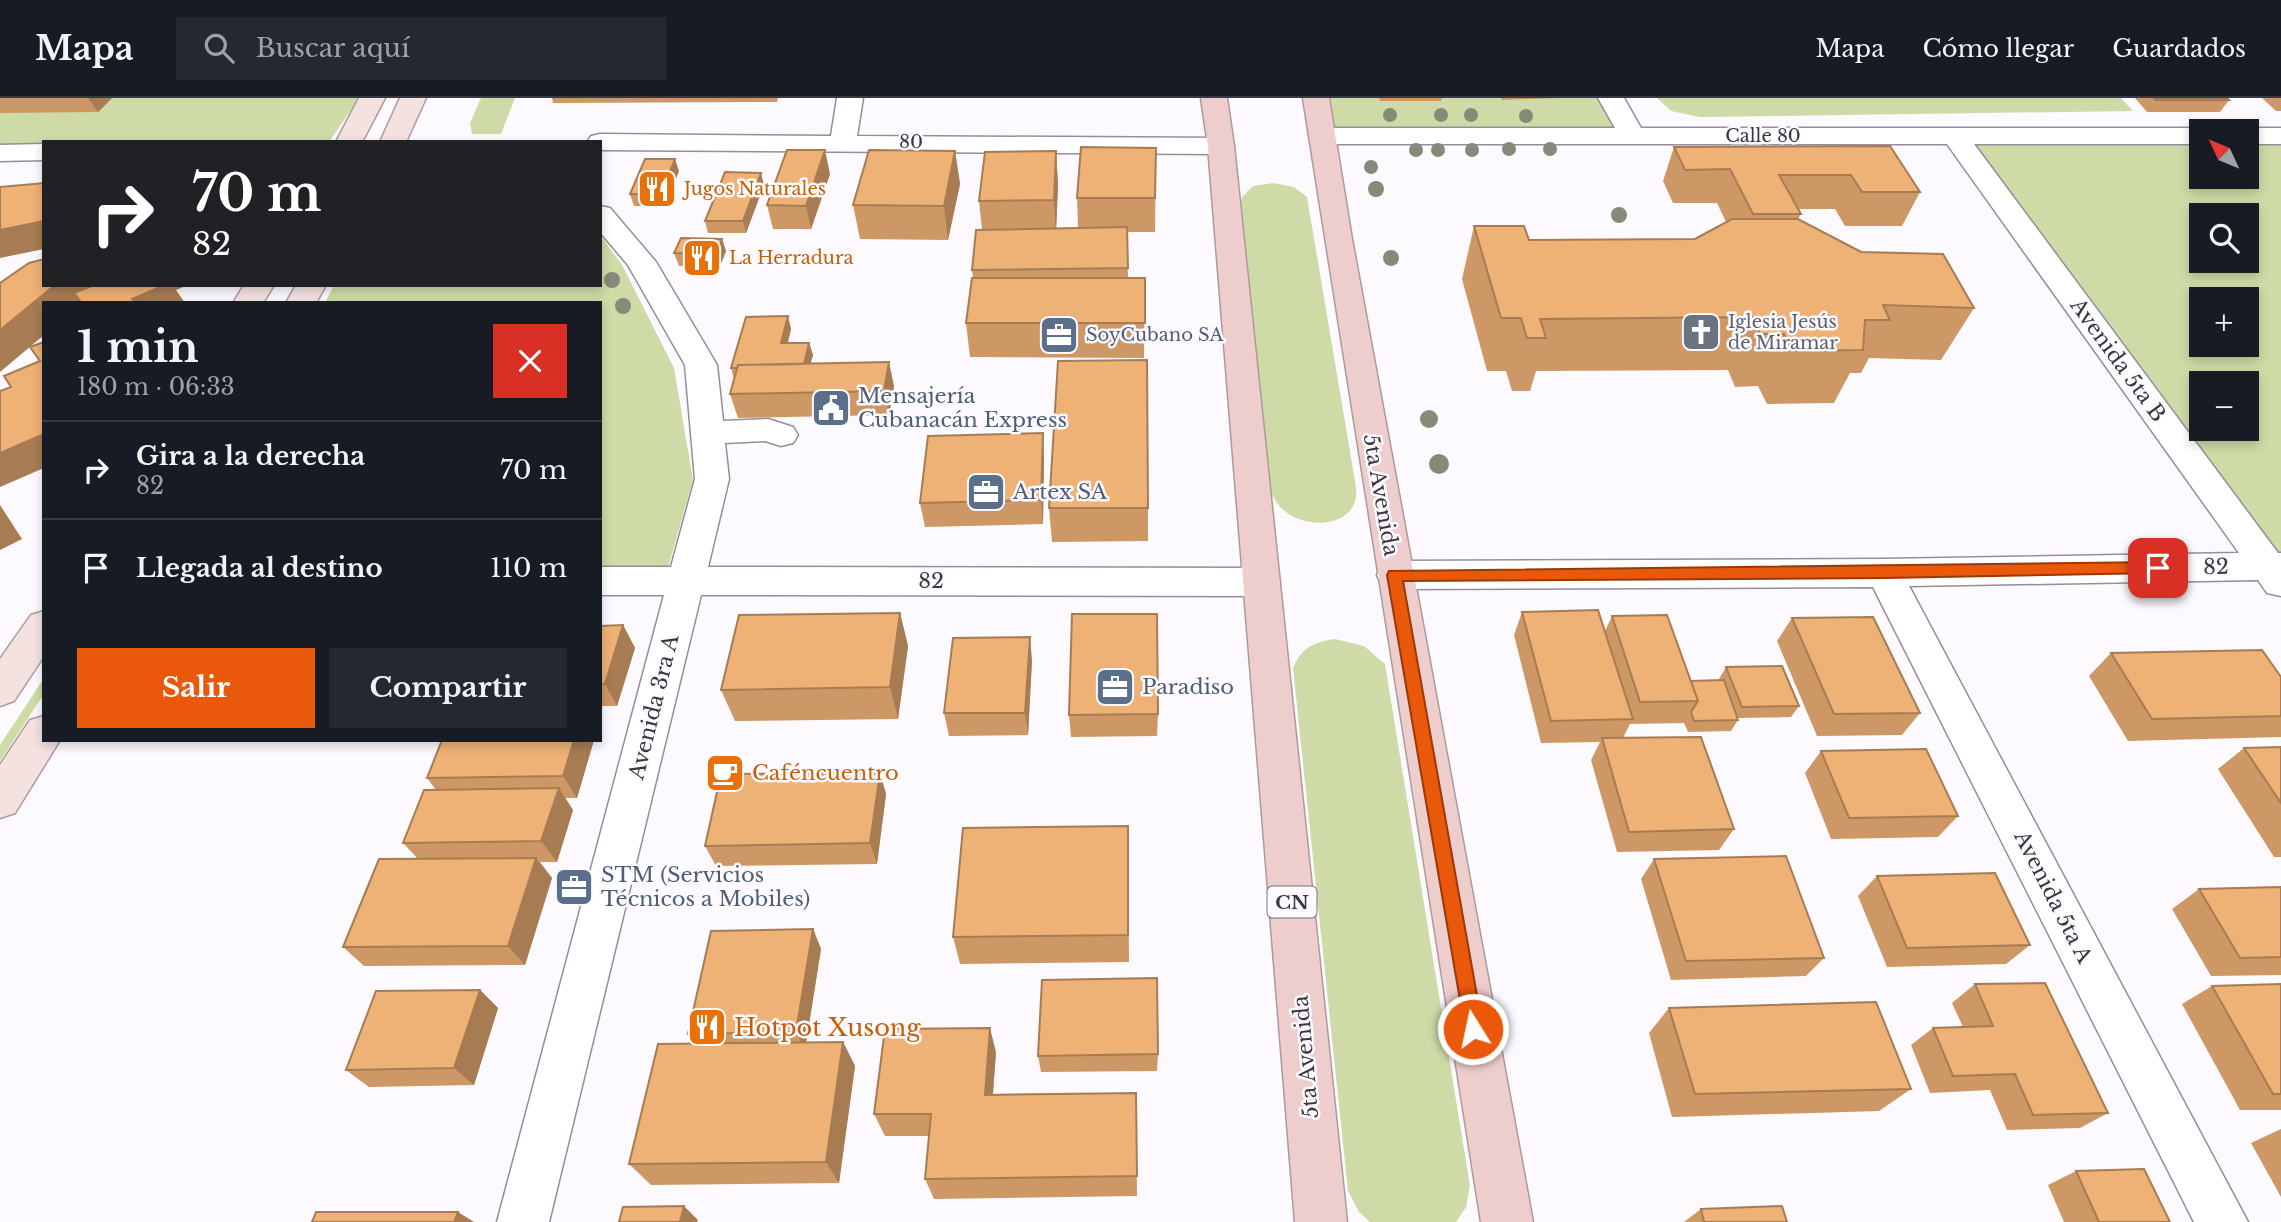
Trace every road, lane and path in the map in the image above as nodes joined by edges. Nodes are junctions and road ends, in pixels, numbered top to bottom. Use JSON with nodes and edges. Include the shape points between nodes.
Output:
{"nodes":[{"id":1,"x":372,"y":98,"type":"edge"},
{"id":2,"x":413,"y":98,"type":"edge"},
{"id":3,"x":850,"y":98,"type":"edge"},
{"id":4,"x":1214,"y":98,"type":"edge"},
{"id":5,"x":1316,"y":98,"type":"edge"},
{"id":6,"x":1611,"y":98,"type":"edge"},
{"id":7,"x":1324,"y":136,"type":"junction"},
{"id":8,"x":1632,"y":136,"type":"junction"},
{"id":9,"x":1955,"y":136,"type":"junction"},
{"id":10,"x":2189,"y":136,"type":"edge"},
{"id":11,"x":2259,"y":136,"type":"edge"},
{"id":12,"x":2281,"y":136,"type":"edge"},
{"id":13,"x":350,"y":140,"type":"edge"},
{"id":14,"x":394,"y":140,"type":"edge"},
{"id":15,"x":602,"y":142,"type":"edge"},
{"id":16,"x":843,"y":142,"type":"junction"},
{"id":17,"x":1221,"y":146,"type":"junction"},
{"id":18,"x":42,"y":152,"type":"edge"},
{"id":19,"x":0,"y":153,"type":"edge"},
{"id":20,"x":602,"y":216,"type":"edge"},
{"id":21,"x":708,"y":433,"type":"junction"},
{"id":22,"x":781,"y":435,"type":"dead end"},
{"id":23,"x":2276,"y":572,"type":"edge"},
{"id":24,"x":1884,"y":573,"type":"junction"},
{"id":25,"x":1395,"y":575,"type":"junction"},
{"id":26,"x":602,"y":581,"type":"edge"},
{"id":27,"x":685,"y":581,"type":"junction"},
{"id":28,"x":1262,"y":582,"type":"junction"},
{"id":29,"x":42,"y":628,"type":"edge"},
{"id":30,"x":0,"y":690,"type":"edge"},
{"id":31,"x":42,"y":735,"type":"edge"},
{"id":32,"x":0,"y":800,"type":"edge"},
{"id":33,"x":523,"y":1222,"type":"edge"},
{"id":34,"x":1321,"y":1222,"type":"edge"},
{"id":35,"x":1507,"y":1222,"type":"edge"},
{"id":36,"x":2222,"y":1222,"type":"edge"}],
"edges":[{"from":1,"to":13,"type":"main road"},
{"from":2,"to":14,"type":"main road"},
{"from":3,"to":16,"type":"street"},
{"from":4,"to":17,"type":"highway","name":"5ta Avenida","number":"CN"},
{"from":5,"to":7,"type":"highway","name":"5ta Avenida"},
{"from":6,"to":8,"type":"street"},
{"from":7,"to":8,"type":"street","name":"Calle 80"},
{"from":7,"to":25,"type":"highway","name":"5ta Avenida"},
{"from":8,"to":9,"type":"street","name":"Calle 80"},
{"from":9,"to":10,"type":"street","name":"Calle 80"},
{"from":9,"to":23,"type":"street","name":"Avenida 5ta B"},
{"from":11,"to":12,"type":"street"},
{"from":15,"to":16,"type":"street","name":"80"},
{"from":16,"to":17,"type":"street","name":"80"},
{"from":17,"to":28,"type":"highway","name":"5ta Avenida","number":"CN"},
{"from":18,"to":19,"type":"street"},
{"from":20,"to":21,"type":"street","name":"Avenida 3ra A","via":[[640,262],[701,365]]},
{"from":21,"to":22,"type":"street","via":[[768,430]]},
{"from":21,"to":27,"type":"street","name":"Avenida 3ra A","via":[[712,478]]},
{"from":23,"to":24,"type":"street","name":"82"},
{"from":24,"to":25,"type":"street","name":"82"},
{"from":24,"to":36,"type":"street","name":"Avenida 5ta A"},
{"from":25,"to":35,"type":"highway","name":"5ta Avenida"},
{"from":26,"to":27,"type":"street","name":"82"},
{"from":27,"to":28,"type":"street","name":"82"},
{"from":27,"to":33,"type":"street","name":"Avenida 3ra A"},
{"from":28,"to":34,"type":"highway","name":"5ta Avenida","number":"CN"},
{"from":29,"to":30,"type":"main road"},
{"from":31,"to":32,"type":"main road"}]}
